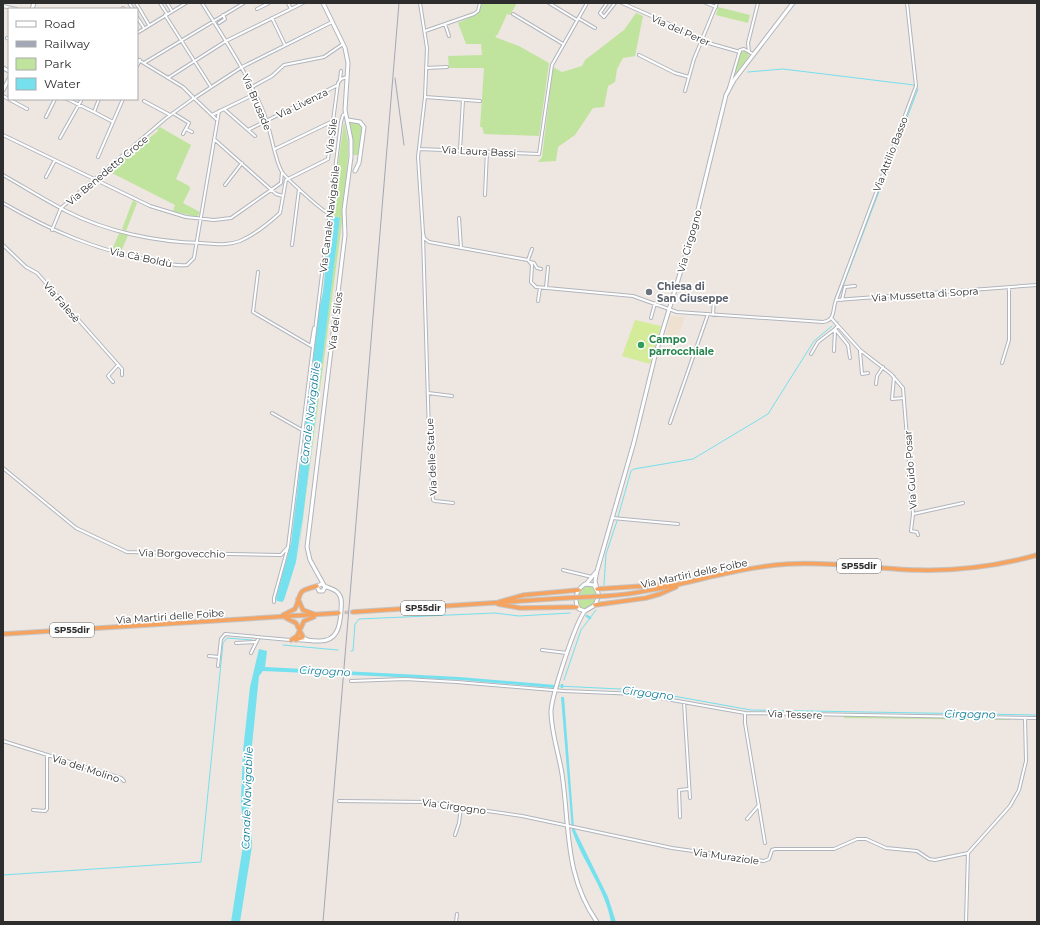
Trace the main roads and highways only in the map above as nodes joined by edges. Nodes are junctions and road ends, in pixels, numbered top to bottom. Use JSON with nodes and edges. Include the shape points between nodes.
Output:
{"nodes":[{"id":1,"x":1037,"y":555,"type":"edge"},
{"id":2,"x":682,"y":584,"type":"junction"},
{"id":3,"x":317,"y":585,"type":"road end"},
{"id":4,"x":311,"y":587,"type":"junction"},
{"id":5,"x":597,"y":588,"type":"road end"},
{"id":6,"x":318,"y":590,"type":"road end"},
{"id":7,"x":578,"y":590,"type":"road end"},
{"id":8,"x":298,"y":598,"type":"junction"},
{"id":9,"x":493,"y":603,"type":"junction"},
{"id":10,"x":595,"y":605,"type":"road end"},
{"id":11,"x":578,"y":608,"type":"road end"},
{"id":12,"x":353,"y":612,"type":"tunnel mouth"},
{"id":13,"x":339,"y":613,"type":"tunnel mouth"},
{"id":14,"x":321,"y":615,"type":"junction"},
{"id":15,"x":273,"y":618,"type":"junction"},
{"id":16,"x":300,"y":631,"type":"junction"},
{"id":17,"x":3,"y":634,"type":"edge"},
{"id":18,"x":291,"y":640,"type":"road end"},
{"id":19,"x":296,"y":640,"type":"road end"}],
"edges":[{"from":1,"to":2,"type":"highway","name":"Via Martiri delle Foibe","number":"SP55dir","via":[[993,565],[942,570],[820,563],[780,565],[748,569]]},
{"from":2,"to":5,"type":"highway"},
{"from":2,"to":9,"type":"highway","name":"Via Martiri delle Foibe","number":"SP55dir","bridge":true,"via":[[606,596]]},
{"from":2,"to":10,"type":"highway","via":[[651,597]]},
{"from":3,"to":4,"type":"highway"},
{"from":4,"to":6,"type":"highway"},
{"from":4,"to":8,"type":"highway","via":[[304,589]]},
{"from":7,"to":9,"type":"highway","via":[[524,595]]},
{"from":8,"to":14,"type":"highway","via":[[304,611]]},
{"from":8,"to":15,"type":"highway","via":[[292,612]]},
{"from":9,"to":11,"type":"highway","via":[[520,608]]},
{"from":9,"to":12,"type":"highway","name":"Via Martiri delle Foibe","number":"SP55dir"},
{"from":13,"to":14,"type":"highway","name":"Via Martiri delle Foibe","number":"SP55dir"},
{"from":14,"to":15,"type":"highway","name":"Via Martiri delle Foibe","number":"SP55dir"},
{"from":14,"to":16,"type":"highway","via":[[304,621]]},
{"from":15,"to":16,"type":"highway","via":[[290,619],[296,623]]},
{"from":15,"to":17,"type":"highway","name":"Via Martiri delle Foibe","number":"SP55dir"},
{"from":16,"to":18,"type":"highway"},
{"from":16,"to":19,"type":"highway","via":[[303,637]]}]}
